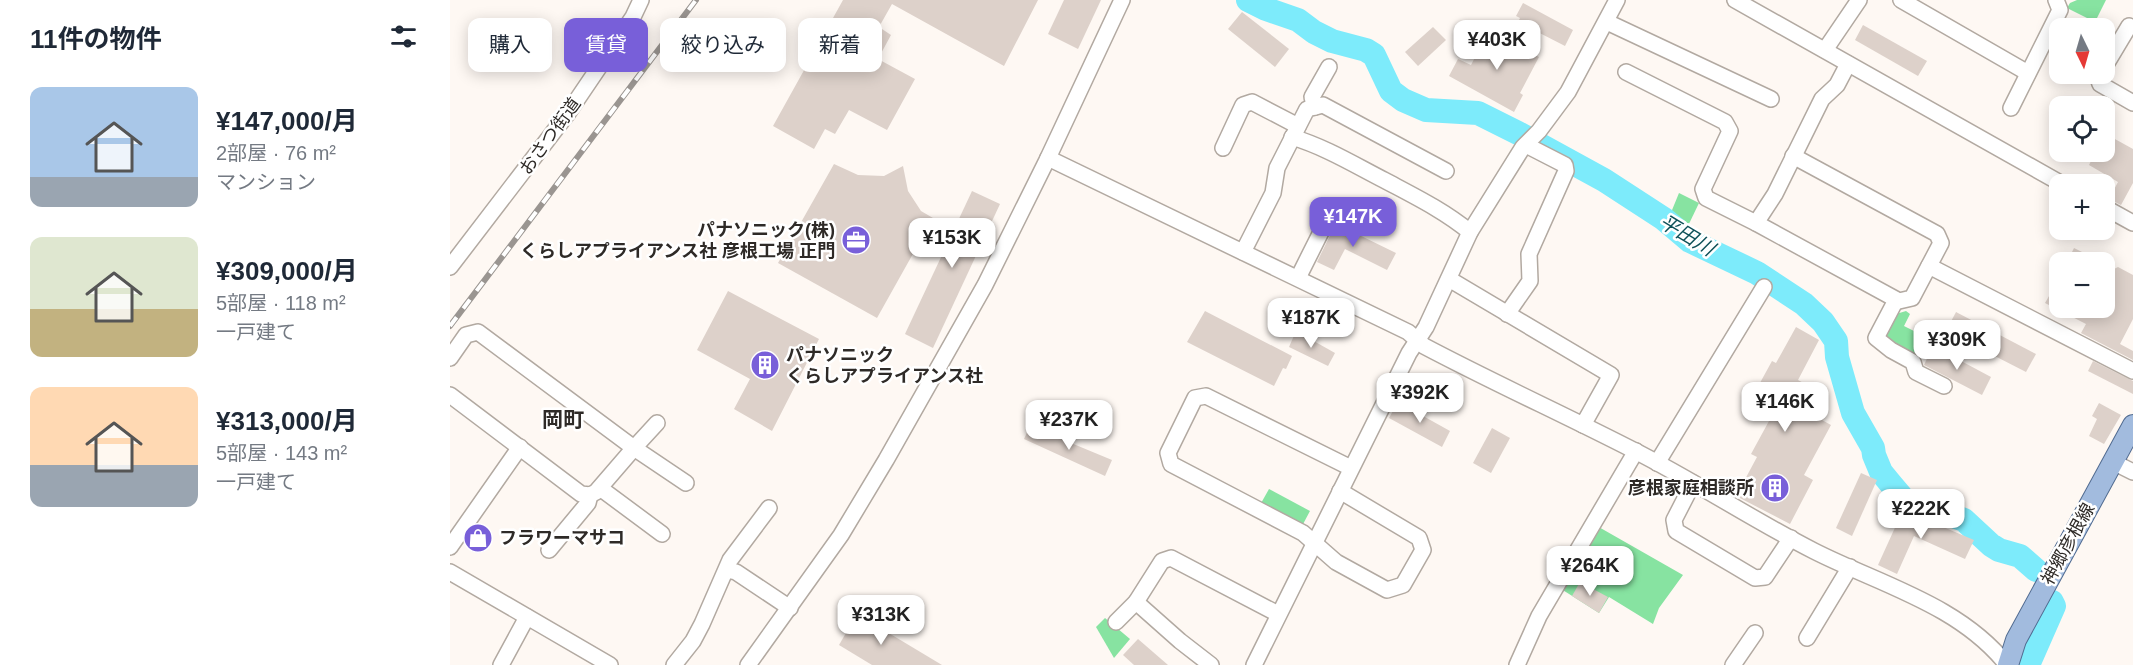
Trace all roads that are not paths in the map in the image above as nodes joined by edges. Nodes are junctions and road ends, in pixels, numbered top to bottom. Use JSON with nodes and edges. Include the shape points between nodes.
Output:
{"nodes":[{"id":1,"x":641,"y":0,"type":"edge"},
{"id":2,"x":1122,"y":0,"type":"edge"},
{"id":3,"x":1617,"y":0,"type":"edge"},
{"id":4,"x":1735,"y":0,"type":"edge"},
{"id":5,"x":1859,"y":0,"type":"edge"},
{"id":6,"x":1901,"y":0,"type":"edge"},
{"id":7,"x":2056,"y":0,"type":"edge"},
{"id":8,"x":1607,"y":22,"type":"junction"},
{"id":9,"x":2129,"y":26,"type":"dead end"},
{"id":10,"x":1825,"y":50,"type":"junction"},
{"id":11,"x":2115,"y":50,"type":"edge"},
{"id":12,"x":1848,"y":64,"type":"junction"},
{"id":13,"x":1329,"y":67,"type":"dead end"},
{"id":14,"x":1626,"y":72,"type":"dead end"},
{"id":15,"x":2028,"y":73,"type":"junction"},
{"id":16,"x":2100,"y":84,"type":"edge"},
{"id":17,"x":1771,"y":99,"type":"dead end"},
{"id":18,"x":2133,"y":103,"type":"edge"},
{"id":19,"x":1315,"y":106,"type":"junction"},
{"id":20,"x":2011,"y":108,"type":"dead end"},
{"id":21,"x":1295,"y":131,"type":"junction"},
{"id":22,"x":1529,"y":141,"type":"junction"},
{"id":23,"x":1223,"y":148,"type":"dead end"},
{"id":24,"x":1794,"y":156,"type":"junction"},
{"id":25,"x":1048,"y":158,"type":"junction"},
{"id":26,"x":1446,"y":171,"type":"dead end"},
{"id":27,"x":2049,"y":177,"type":"edge"},
{"id":28,"x":2115,"y":213,"type":"edge"},
{"id":29,"x":1756,"y":223,"type":"junction"},
{"id":30,"x":2133,"y":223,"type":"edge"},
{"id":31,"x":1324,"y":224,"type":"dead end"},
{"id":32,"x":1470,"y":232,"type":"junction"},
{"id":33,"x":1243,"y":252,"type":"junction"},
{"id":34,"x":1929,"y":266,"type":"junction"},
{"id":35,"x":450,"y":267,"type":"edge"},
{"id":36,"x":1298,"y":278,"type":"junction"},
{"id":37,"x":1449,"y":279,"type":"junction"},
{"id":38,"x":1764,"y":287,"type":"dead end"},
{"id":39,"x":1896,"y":300,"type":"junction"},
{"id":40,"x":1508,"y":314,"type":"junction"},
{"id":41,"x":1417,"y":340,"type":"junction"},
{"id":42,"x":450,"y":357,"type":"edge"},
{"id":43,"x":2133,"y":371,"type":"edge"},
{"id":44,"x":1944,"y":386,"type":"dead end"},
{"id":45,"x":450,"y":395,"type":"edge"},
{"id":46,"x":657,"y":423,"type":"dead end"},
{"id":47,"x":2133,"y":424,"type":"edge"},
{"id":48,"x":1583,"y":426,"type":"junction"},
{"id":49,"x":520,"y":447,"type":"junction"},
{"id":50,"x":634,"y":448,"type":"junction"},
{"id":51,"x":1636,"y":451,"type":"junction"},
{"id":52,"x":2113,"y":462,"type":"junction"},
{"id":53,"x":1657,"y":463,"type":"junction"},
{"id":54,"x":1351,"y":468,"type":"junction"},
{"id":55,"x":2133,"y":472,"type":"edge"},
{"id":56,"x":686,"y":483,"type":"dead end"},
{"id":57,"x":1694,"y":483,"type":"junction"},
{"id":58,"x":1340,"y":491,"type":"junction"},
{"id":59,"x":595,"y":492,"type":"junction"},
{"id":60,"x":769,"y":508,"type":"dead end"},
{"id":61,"x":662,"y":534,"type":"dead end"},
{"id":62,"x":1791,"y":538,"type":"junction"},
{"id":63,"x":1314,"y":542,"type":"junction"},
{"id":64,"x":450,"y":547,"type":"edge"},
{"id":65,"x":549,"y":550,"type":"dead end"},
{"id":66,"x":1850,"y":567,"type":"junction"},
{"id":67,"x":727,"y":570,"type":"junction"},
{"id":68,"x":450,"y":572,"type":"edge"},
{"id":69,"x":1136,"y":602,"type":"junction"},
{"id":70,"x":790,"y":608,"type":"junction"},
{"id":71,"x":1278,"y":614,"type":"junction"},
{"id":72,"x":527,"y":617,"type":"junction"},
{"id":73,"x":1116,"y":622,"type":"dead end"},
{"id":74,"x":1755,"y":633,"type":"dead end"},
{"id":75,"x":1807,"y":638,"type":"dead end"},
{"id":76,"x":1737,"y":664,"type":"edge"},
{"id":77,"x":501,"y":665,"type":"edge"},
{"id":78,"x":610,"y":665,"type":"edge"},
{"id":79,"x":674,"y":665,"type":"edge"},
{"id":80,"x":748,"y":665,"type":"edge"},
{"id":81,"x":1211,"y":665,"type":"edge"},
{"id":82,"x":1254,"y":665,"type":"edge"},
{"id":83,"x":1516,"y":665,"type":"edge"},
{"id":84,"x":2008,"y":665,"type":"edge"}],
"edges":[{"from":1,"to":35,"type":"street","name":"おさつ街道","via":[[568,113]]},
{"from":2,"to":25,"type":"street"},
{"from":3,"to":8,"type":"street"},
{"from":4,"to":10,"type":"street"},
{"from":5,"to":10,"type":"street"},
{"from":6,"to":15,"type":"street"},
{"from":7,"to":15,"type":"street","via":[[2060,10]]},
{"from":8,"to":17,"type":"street"},
{"from":8,"to":22,"type":"street","via":[[1568,92]]},
{"from":9,"to":11,"type":"street"},
{"from":10,"to":12,"type":"street"},
{"from":12,"to":24,"type":"street","via":[[1837,85],[1822,99]]},
{"from":12,"to":27,"type":"street"},
{"from":13,"to":19,"type":"street","via":[[1312,97]]},
{"from":14,"to":29,"type":"street","via":[[1642,86],[1725,122],[1730,131],[1703,189],[1706,198]]},
{"from":15,"to":20,"type":"street"},
{"from":16,"to":18,"type":"street"},
{"from":19,"to":21,"type":"street","via":[[1307,110]]},
{"from":19,"to":26,"type":"street","via":[[1323,105]]},
{"from":21,"to":23,"type":"street","via":[[1252,102],[1243,105]]},
{"from":21,"to":32,"type":"street","via":[[1448,214]]},
{"from":21,"to":33,"type":"street","via":[[1277,168],[1273,193]]},
{"from":22,"to":32,"type":"street"},
{"from":22,"to":40,"type":"street","via":[[1565,165],[1566,171],[1528,254],[1530,281]]},
{"from":24,"to":29,"type":"street"},
{"from":24,"to":34,"type":"street","via":[[1937,234],[1941,243]]},
{"from":25,"to":33,"type":"street"},
{"from":25,"to":70,"type":"street","via":[[985,285],[886,460],[841,535]]},
{"from":28,"to":30,"type":"street"},
{"from":29,"to":39,"type":"street"},
{"from":31,"to":36,"type":"street"},
{"from":32,"to":37,"type":"street"},
{"from":33,"to":36,"type":"street"},
{"from":34,"to":39,"type":"street","via":[[1912,298]]},
{"from":34,"to":43,"type":"street"},
{"from":36,"to":41,"type":"street"},
{"from":37,"to":40,"type":"street"},
{"from":37,"to":41,"type":"street"},
{"from":38,"to":53,"type":"street"},
{"from":39,"to":44,"type":"street","via":[[1876,338],[1913,362],[1916,372]]},
{"from":40,"to":48,"type":"street","via":[[1611,375]]},
{"from":41,"to":48,"type":"street"},
{"from":41,"to":54,"type":"street"},
{"from":42,"to":50,"type":"street","via":[[466,334],[478,332]]},
{"from":45,"to":49,"type":"street"},
{"from":46,"to":50,"type":"street"},
{"from":47,"to":52,"type":"main road","name":"神郷彦根線"},
{"from":48,"to":51,"type":"street"},
{"from":49,"to":59,"type":"street","via":[[581,494]]},
{"from":49,"to":64,"type":"street"},
{"from":50,"to":56,"type":"street"},
{"from":50,"to":59,"type":"street"},
{"from":51,"to":53,"type":"street"},
{"from":51,"to":83,"type":"street","via":[[1539,616]]},
{"from":52,"to":55,"type":"street"},
{"from":52,"to":84,"type":"main road","name":"神郷彦根線","via":[[2016,640]]},
{"from":53,"to":57,"type":"street"},
{"from":54,"to":58,"type":"street"},
{"from":54,"to":63,"type":"street","via":[[1206,396],[1196,398],[1168,453],[1171,464]]},
{"from":57,"to":62,"type":"street"},
{"from":57,"to":62,"type":"street","via":[[1674,520],[1676,531],[1755,578],[1766,577]]},
{"from":58,"to":63,"type":"street"},
{"from":58,"to":63,"type":"street","via":[[1419,538],[1423,550],[1403,585],[1387,590],[1336,562]]},
{"from":59,"to":61,"type":"street"},
{"from":59,"to":65,"type":"street"},
{"from":60,"to":67,"type":"street","via":[[730,560]]},
{"from":62,"to":66,"type":"street"},
{"from":63,"to":71,"type":"street"},
{"from":66,"to":75,"type":"street"},
{"from":66,"to":84,"type":"street","via":[[1960,622]]},
{"from":67,"to":70,"type":"street"},
{"from":67,"to":79,"type":"street","via":[[693,641]]},
{"from":68,"to":72,"type":"street"},
{"from":69,"to":71,"type":"street","via":[[1162,561],[1171,558]]},
{"from":69,"to":73,"type":"street"},
{"from":69,"to":81,"type":"street"},
{"from":70,"to":80,"type":"street"},
{"from":71,"to":82,"type":"street"},
{"from":72,"to":77,"type":"street"},
{"from":72,"to":78,"type":"street"},
{"from":74,"to":76,"type":"street"}]}
